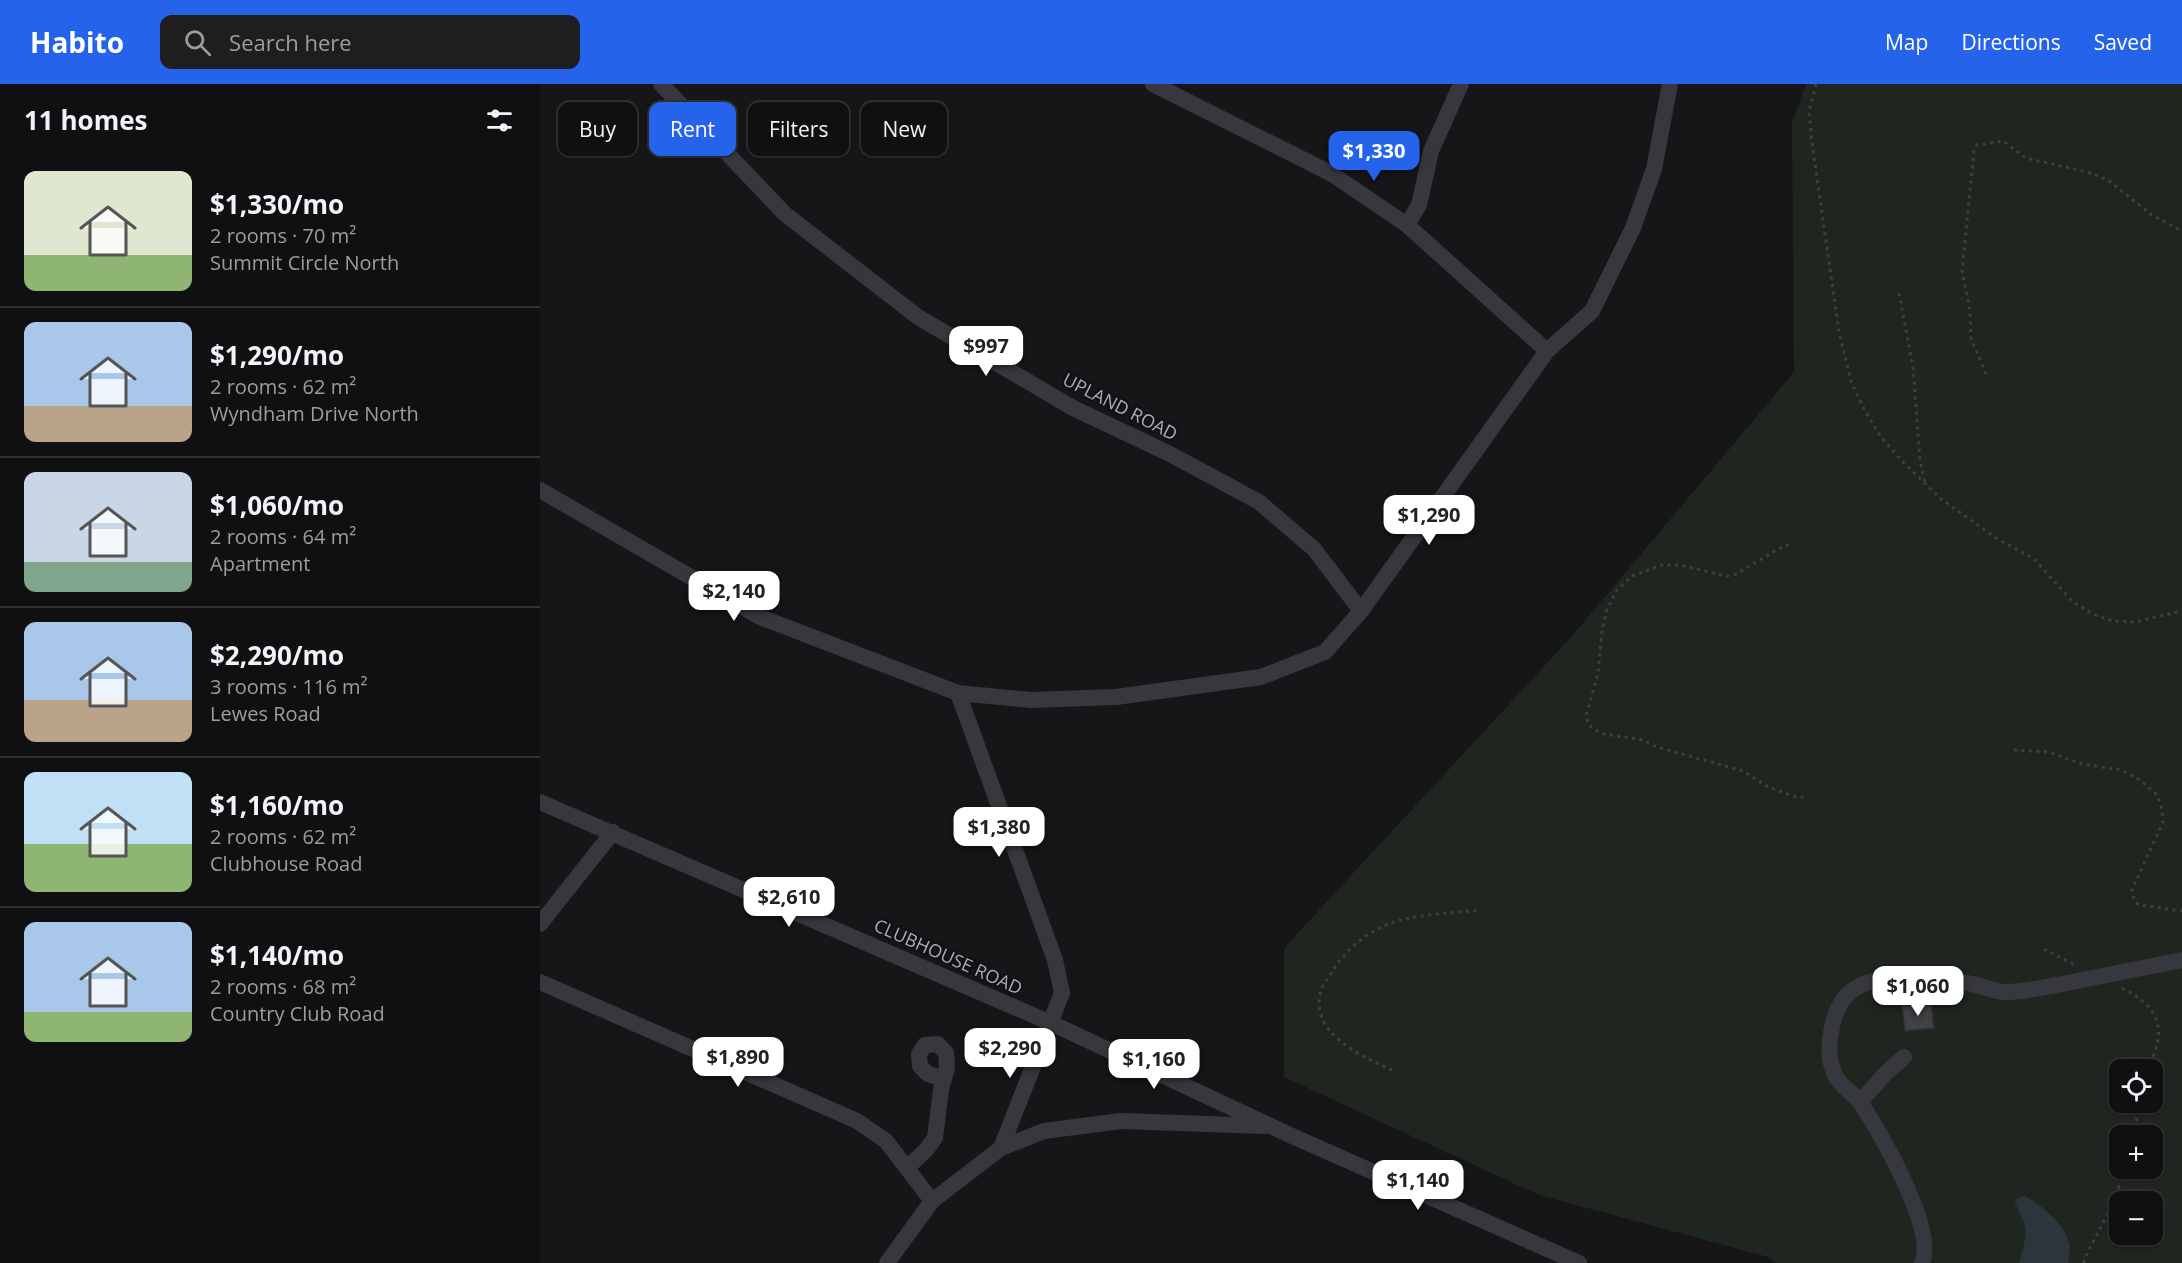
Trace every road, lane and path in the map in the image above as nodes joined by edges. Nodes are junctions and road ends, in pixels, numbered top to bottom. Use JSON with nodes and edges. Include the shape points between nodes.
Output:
{"nodes":[{"id":1,"x":661,"y":84,"type":"edge"},
{"id":2,"x":1153,"y":84,"type":"edge"},
{"id":3,"x":1461,"y":84,"type":"edge"},
{"id":4,"x":1670,"y":84,"type":"edge"},
{"id":5,"x":1816,"y":84,"type":"edge"},
{"id":6,"x":1407,"y":225,"type":"junction"},
{"id":7,"x":2182,"y":231,"type":"edge"},
{"id":8,"x":1899,"y":293,"type":"dead end"},
{"id":9,"x":1547,"y":351,"type":"junction"},
{"id":10,"x":1986,"y":374,"type":"dead end"},
{"id":11,"x":1926,"y":485,"type":"junction"},
{"id":12,"x":540,"y":490,"type":"edge"},
{"id":13,"x":1789,"y":545,"type":"dead end"},
{"id":14,"x":1361,"y":611,"type":"junction"},
{"id":15,"x":2182,"y":611,"type":"edge"},
{"id":16,"x":958,"y":693,"type":"junction"},
{"id":17,"x":2014,"y":750,"type":"dead end"},
{"id":18,"x":1805,"y":797,"type":"dead end"},
{"id":19,"x":540,"y":802,"type":"edge"},
{"id":20,"x":614,"y":832,"type":"junction"},
{"id":21,"x":1481,"y":910,"type":"dead end"},
{"id":22,"x":2182,"y":911,"type":"edge"},
{"id":23,"x":540,"y":924,"type":"edge"},
{"id":24,"x":2182,"y":960,"type":"edge"},
{"id":25,"x":2102,"y":977,"type":"junction"},
{"id":26,"x":540,"y":982,"type":"edge"},
{"id":27,"x":1051,"y":1023,"type":"junction"},
{"id":28,"x":1904,"y":1057,"type":"dead end"},
{"id":29,"x":2151,"y":1059,"type":"edge"},
{"id":30,"x":1392,"y":1070,"type":"dead end"},
{"id":31,"x":944,"y":1079,"type":"dead end"},
{"id":32,"x":1860,"y":1102,"type":"junction"},
{"id":33,"x":1272,"y":1126,"type":"junction"},
{"id":34,"x":1001,"y":1148,"type":"junction"},
{"id":35,"x":907,"y":1168,"type":"junction"},
{"id":36,"x":2122,"y":1179,"type":"edge"},
{"id":37,"x":932,"y":1201,"type":"junction"},
{"id":38,"x":887,"y":1263,"type":"edge"},
{"id":39,"x":1579,"y":1263,"type":"edge"},
{"id":40,"x":1922,"y":1263,"type":"edge"},
{"id":41,"x":2084,"y":1263,"type":"edge"}],
"edges":[{"from":1,"to":14,"type":"street","name":"UPLAND ROAD","via":[[785,214],[918,317],[1073,408],[1259,502],[1314,549]]},
{"from":2,"to":6,"type":"street","via":[[1332,174]]},
{"from":3,"to":6,"type":"street","via":[[1431,151],[1419,205]]},
{"from":4,"to":9,"type":"street","via":[[1654,169],[1633,228],[1592,311]]},
{"from":5,"to":11,"type":"path","via":[[1809,112],[1812,143],[1839,332],[1851,381],[1881,437]]},
{"from":6,"to":9,"type":"street"},
{"from":7,"to":10,"type":"path","via":[[2091,173],[2026,158],[2003,141],[1977,145],[1962,271],[1971,338]]},
{"from":8,"to":11,"type":"path","via":[[1913,367],[1920,460]]},
{"from":9,"to":14,"type":"street"},
{"from":11,"to":15,"type":"path","via":[[1996,538],[2034,560],[2072,601],[2092,614],[2112,621],[2135,622]]},
{"from":12,"to":16,"type":"street","via":[[760,617]]},
{"from":13,"to":18,"type":"path","via":[[1726,576],[1662,565],[1632,576],[1607,609],[1598,673],[1586,716],[1589,725],[1604,734],[1643,740],[1743,771],[1768,787]]},
{"from":14,"to":16,"type":"street","via":[[1325,652],[1261,677],[1116,697],[1031,700]]},
{"from":16,"to":27,"type":"street","via":[[1055,960],[1062,993]]},
{"from":17,"to":22,"type":"path","via":[[2048,752],[2082,764],[2121,770],[2156,794],[2163,822],[2132,890],[2134,900],[2139,905]]},
{"from":19,"to":20,"type":"street","name":"CLUBHOUSE ROAD"},
{"from":20,"to":23,"type":"street"},
{"from":20,"to":27,"type":"street","name":"CLUBHOUSE ROAD"},
{"from":21,"to":30,"type":"path","via":[[1386,925],[1351,948],[1322,988],[1319,1002],[1324,1023],[1344,1046]]},
{"from":24,"to":25,"type":"street"},
{"from":25,"to":29,"type":"path","via":[[2134,994],[2158,1020],[2158,1041]]},
{"from":25,"to":32,"type":"street","via":[[2002,992],[1931,979],[1882,979],[1860,984],[1843,998],[1832,1021],[1829,1050],[1833,1072]]},
{"from":26,"to":35,"type":"street","via":[[857,1121],[886,1141]]},
{"from":27,"to":33,"type":"street","name":"CLUBHOUSE ROAD"},
{"from":27,"to":34,"type":"street"},
{"from":28,"to":32,"type":"street"},
{"from":31,"to":35,"type":"street","via":[[935,1138]]},
{"from":32,"to":40,"type":"street","via":[[1914,1202],[1922,1229]]},
{"from":33,"to":34,"type":"street","via":[[1121,1121],[1044,1131]]},
{"from":33,"to":39,"type":"street","name":"CLUBHOUSE ROAD"},
{"from":34,"to":37,"type":"street"},
{"from":35,"to":37,"type":"street"},
{"from":36,"to":41,"type":"path"},
{"from":37,"to":38,"type":"street"}]}
